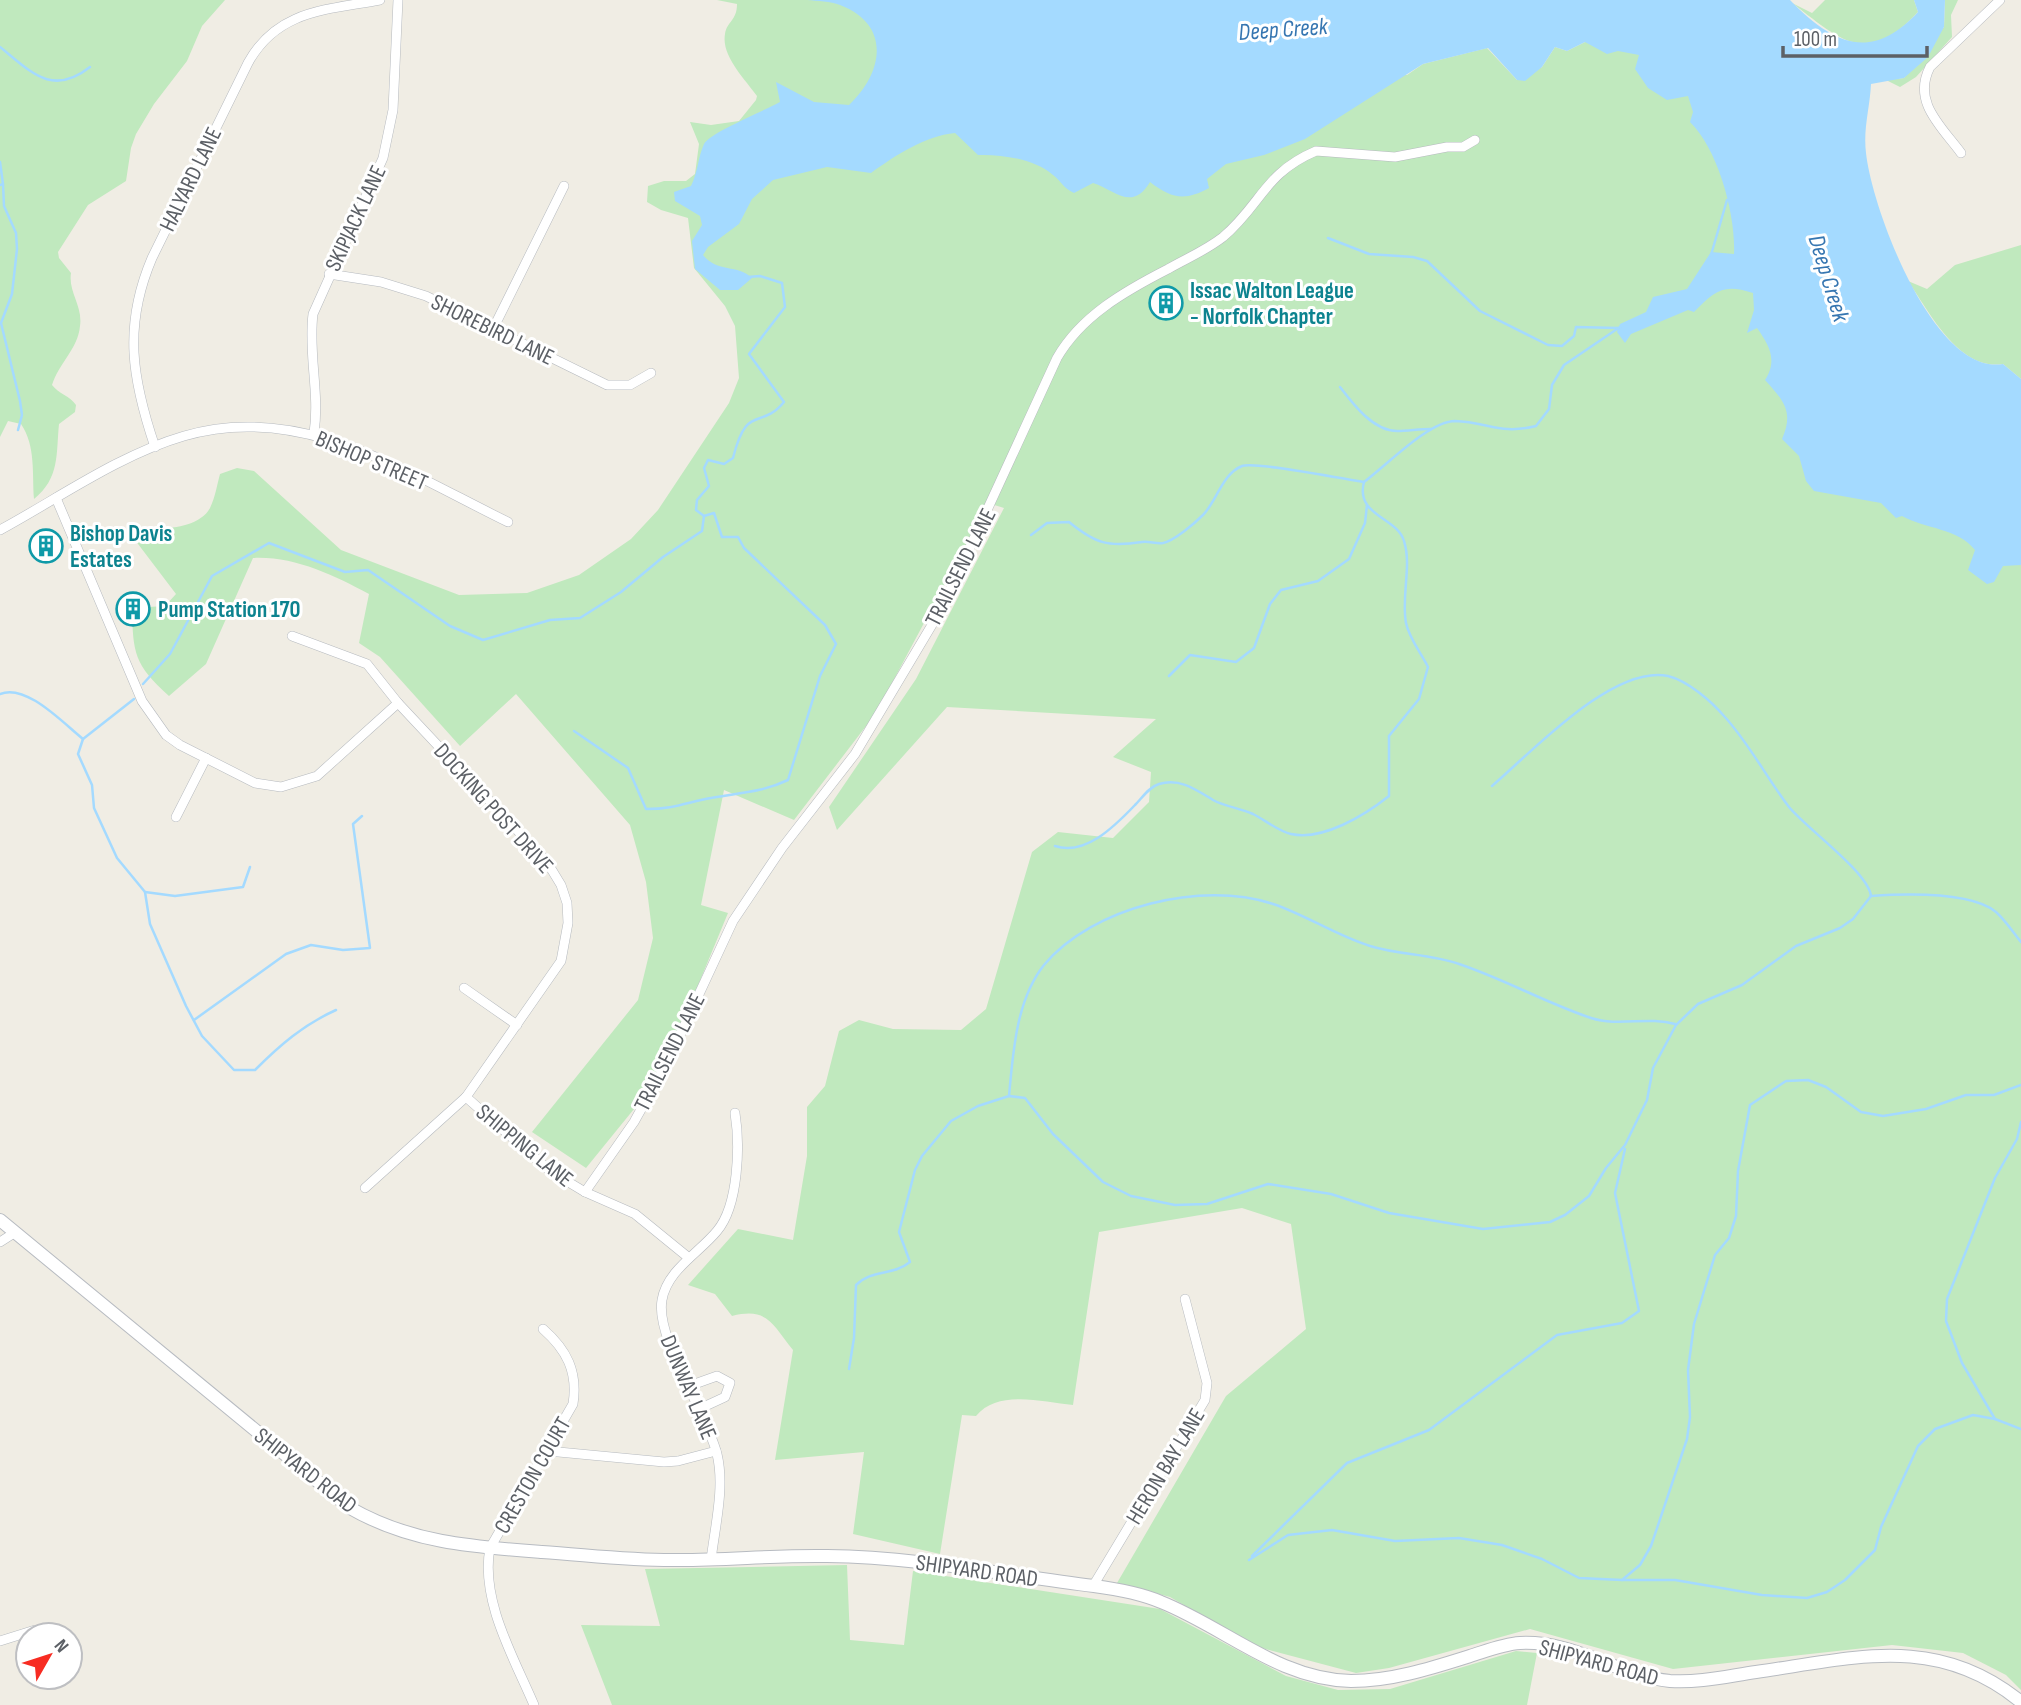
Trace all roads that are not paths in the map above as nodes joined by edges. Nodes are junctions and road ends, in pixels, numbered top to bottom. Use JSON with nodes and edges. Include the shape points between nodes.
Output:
{"nodes":[{"id":1,"x":380,"y":0,"type":"edge"},
{"id":2,"x":398,"y":0,"type":"edge"},
{"id":3,"x":2000,"y":0,"type":"edge"},
{"id":4,"x":1475,"y":140,"type":"dead end"},
{"id":5,"x":1961,"y":153,"type":"dead end"},
{"id":6,"x":564,"y":186,"type":"dead end"},
{"id":7,"x":329,"y":274,"type":"junction"},
{"id":8,"x":493,"y":329,"type":"junction"},
{"id":9,"x":651,"y":373,"type":"dead end"},
{"id":10,"x":314,"y":433,"type":"junction"},
{"id":11,"x":155,"y":447,"type":"junction"},
{"id":12,"x":57,"y":498,"type":"junction"},
{"id":13,"x":508,"y":522,"type":"dead end"},
{"id":14,"x":0,"y":530,"type":"edge"},
{"id":15,"x":292,"y":636,"type":"dead end"},
{"id":16,"x":398,"y":703,"type":"junction"},
{"id":17,"x":206,"y":758,"type":"junction"},
{"id":18,"x":176,"y":817,"type":"dead end"},
{"id":19,"x":464,"y":988,"type":"dead end"},
{"id":20,"x":517,"y":1025,"type":"junction"},
{"id":21,"x":466,"y":1097,"type":"junction"},
{"id":22,"x":735,"y":1112,"type":"dead end"},
{"id":23,"x":365,"y":1188,"type":"dead end"},
{"id":24,"x":585,"y":1192,"type":"junction"},
{"id":25,"x":5,"y":1228,"type":"edge"},
{"id":26,"x":0,"y":1242,"type":"edge"},
{"id":27,"x":689,"y":1258,"type":"junction"},
{"id":28,"x":1185,"y":1299,"type":"dead end"},
{"id":29,"x":543,"y":1329,"type":"dead end"},
{"id":30,"x":689,"y":1386,"type":"junction"},
{"id":31,"x":699,"y":1409,"type":"junction"},
{"id":32,"x":548,"y":1451,"type":"junction"},
{"id":33,"x":716,"y":1451,"type":"junction"},
{"id":34,"x":490,"y":1548,"type":"junction"},
{"id":35,"x":711,"y":1560,"type":"junction"},
{"id":36,"x":1093,"y":1586,"type":"junction"},
{"id":37,"x":2021,"y":1702,"type":"edge"},
{"id":38,"x":534,"y":1705,"type":"edge"}],
"edges":[{"from":1,"to":11,"type":"street","name":"HALYARD LANE","via":[[289,20],[263,39],[248,62],[141,287],[132,354],[136,386]]},
{"from":2,"to":7,"type":"street","name":"SKIPJACK LANE","via":[[393,110],[383,158]]},
{"from":3,"to":5,"type":"street","via":[[1930,67],[1924,79],[1925,105]]},
{"from":4,"to":24,"type":"street","name":"TRAILSEND LANE","via":[[1463,147],[1395,157],[1316,151],[1306,155],[1272,177],[1233,228],[1206,250],[1128,293],[1079,327],[1052,368],[942,608],[855,754],[788,839],[733,921],[667,1063],[634,1122]]},
{"from":6,"to":8,"type":"street"},
{"from":7,"to":8,"type":"street","name":"SHOREBIRD LANE","via":[[412,291]]},
{"from":7,"to":10,"type":"street","name":"SKIPJACK LANE","via":[[315,304],[311,328],[318,398]]},
{"from":8,"to":9,"type":"street","name":"SHOREBIRD LANE","via":[[607,385],[630,385]]},
{"from":10,"to":11,"type":"street","name":"BISHOP STREET","via":[[269,426],[230,427]]},
{"from":10,"to":13,"type":"street","name":"BISHOP STREET","via":[[363,451]]},
{"from":11,"to":12,"type":"street","name":"BISHOP STREET"},
{"from":12,"to":14,"type":"street","name":"BISHOP STREET"},
{"from":12,"to":17,"type":"street","via":[[142,701],[166,735]]},
{"from":15,"to":16,"type":"street","name":"DOCKING POST DRIVE","via":[[358,658]]},
{"from":16,"to":17,"type":"street","via":[[317,776],[300,783],[281,787],[256,783]]},
{"from":16,"to":20,"type":"street","name":"DOCKING POST DRIVE","via":[[547,862],[561,885],[568,923],[565,946],[553,974]]},
{"from":17,"to":18,"type":"street"},
{"from":19,"to":20,"type":"street"},
{"from":20,"to":21,"type":"street","name":"DOCKING POST DRIVE"},
{"from":21,"to":23,"type":"street","name":"DOCKING POST DRIVE"},
{"from":21,"to":24,"type":"street","name":"SHIPPING LANE","via":[[550,1171]]},
{"from":22,"to":27,"type":"street","name":"DUNWAY LANE","via":[[739,1152],[725,1219]]},
{"from":24,"to":27,"type":"street","name":"SHIPPING LANE","via":[[635,1214]]},
{"from":25,"to":26,"type":"street"},
{"from":25,"to":34,"type":"street","name":"SHIPYARD ROAD","via":[[350,1508],[418,1537]]},
{"from":27,"to":30,"type":"street","name":"DUNWAY LANE","via":[[666,1287],[661,1316]]},
{"from":28,"to":36,"type":"street","name":"HERON BAY LANE","via":[[1206,1383],[1205,1400]]},
{"from":29,"to":32,"type":"street","name":"CRESTON COURT","via":[[564,1350],[575,1388],[568,1418]]},
{"from":30,"to":31,"type":"street","name":"DUNWAY LANE"},
{"from":30,"to":31,"type":"street","via":[[717,1376],[730,1383],[725,1396]]},
{"from":31,"to":33,"type":"street","name":"DUNWAY LANE"},
{"from":32,"to":33,"type":"street","via":[[664,1461]]},
{"from":32,"to":34,"type":"street","name":"CRESTON COURT"},
{"from":33,"to":35,"type":"street","name":"DUNWAY LANE","via":[[720,1479]]},
{"from":34,"to":35,"type":"street","name":"SHIPYARD ROAD"},
{"from":34,"to":38,"type":"street","via":[[488,1577],[494,1601]]},
{"from":35,"to":36,"type":"street","name":"SHIPYARD ROAD","via":[[897,1559]]},
{"from":36,"to":37,"type":"street","name":"SHIPYARD ROAD","via":[[1161,1602],[1266,1659],[1331,1679],[1395,1676],[1525,1643],[1569,1650],[1670,1681],[1862,1658],[1933,1658],[1977,1672]]}]}
